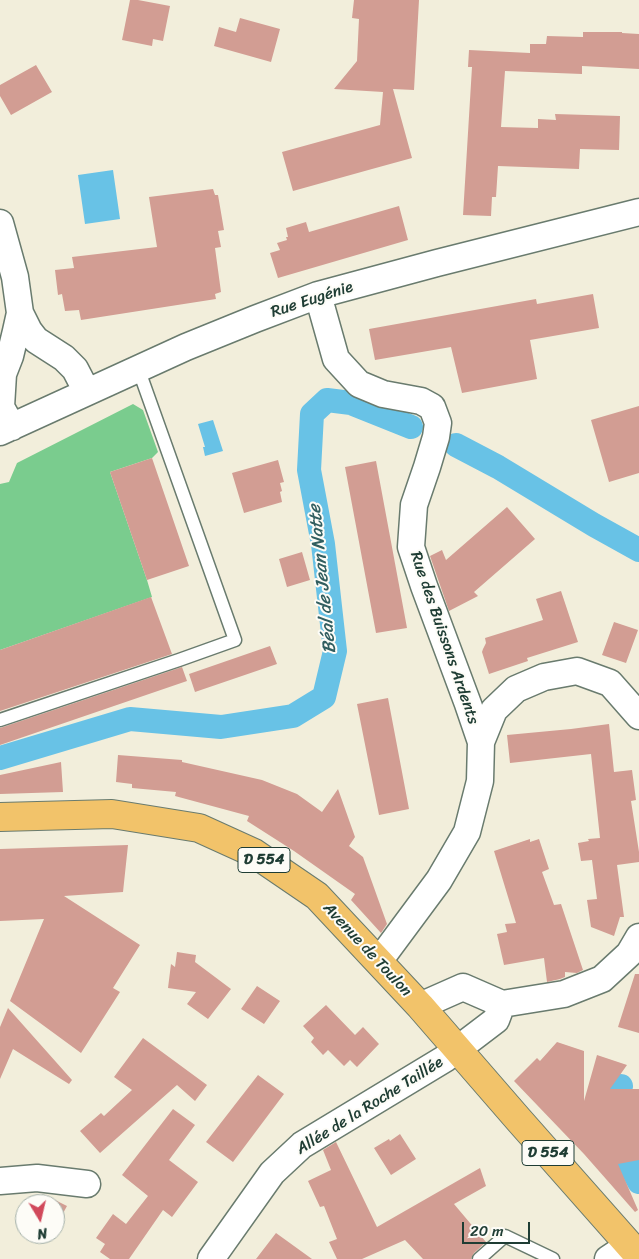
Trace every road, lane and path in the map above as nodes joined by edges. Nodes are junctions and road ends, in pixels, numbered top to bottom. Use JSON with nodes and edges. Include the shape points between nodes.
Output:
{"nodes":[{"id":1,"x":639,"y":212,"type":"edge"},
{"id":2,"x":0,"y":223,"type":"edge"},
{"id":3,"x":318,"y":296,"type":"junction"},
{"id":4,"x":20,"y":313,"type":"junction"},
{"id":5,"x":46,"y":346,"type":"junction"},
{"id":6,"x":10,"y":356,"type":"junction"},
{"id":7,"x":138,"y":368,"type":"junction"},
{"id":8,"x":87,"y":392,"type":"junction"},
{"id":9,"x":6,"y":430,"type":"edge"},
{"id":10,"x":639,"y":716,"type":"edge"},
{"id":11,"x":0,"y":720,"type":"edge"},
{"id":12,"x":481,"y":742,"type":"junction"},
{"id":13,"x":0,"y":817,"type":"edge"},
{"id":14,"x":639,"y":937,"type":"edge"},
{"id":15,"x":378,"y":962,"type":"junction"},
{"id":16,"x":502,"y":1004,"type":"junction"},
{"id":17,"x":420,"y":1006,"type":"junction"},
{"id":18,"x":457,"y":1050,"type":"junction"},
{"id":19,"x":0,"y":1181,"type":"edge"},
{"id":20,"x":87,"y":1184,"type":"dead end"},
{"id":21,"x":626,"y":1254,"type":"edge"},
{"id":22,"x":212,"y":1259,"type":"edge"},
{"id":23,"x":479,"y":1259,"type":"edge"},
{"id":24,"x":553,"y":1259,"type":"edge"}],
"edges":[{"from":1,"to":3,"type":"street","name":"Rue Eugénie"},
{"from":2,"to":4,"type":"street","via":[[15,277]]},
{"from":3,"to":7,"type":"street","name":"Rue Eugénie"},
{"from":3,"to":12,"type":"street","name":"Rue des Buissons Ardents","via":[[336,359],[359,384],[383,394],[421,401],[432,408],[438,423],[414,505],[412,547]]},
{"from":4,"to":5,"type":"street","via":[[36,340]]},
{"from":4,"to":6,"type":"street"},
{"from":5,"to":6,"type":"street","via":[[24,348]]},
{"from":5,"to":8,"type":"street","via":[[75,369]]},
{"from":6,"to":9,"type":"street","via":[[3,374],[1,407]]},
{"from":7,"to":8,"type":"street","name":"Rue Eugénie"},
{"from":7,"to":11,"type":"lane","via":[[235,640]]},
{"from":8,"to":9,"type":"street","name":"Rue Eugénie"},
{"from":10,"to":12,"type":"street","via":[[610,682],[577,672],[544,677],[516,689],[494,710]]},
{"from":12,"to":15,"type":"street","name":"Rue des Buissons Ardents","via":[[480,781],[467,832],[439,880]]},
{"from":13,"to":15,"type":"main road","name":"Avenue de Toulon","number":"D 554","via":[[112,814],[199,828],[254,854],[317,896]]},
{"from":14,"to":16,"type":"street","via":[[629,954],[602,979],[564,994]]},
{"from":15,"to":17,"type":"main road","name":"Avenue de Toulon","number":"D 554"},
{"from":16,"to":17,"type":"street","via":[[464,987]]},
{"from":16,"to":18,"type":"street","name":"Allée de la Roche Taillée","via":[[496,1020]]},
{"from":17,"to":18,"type":"main road","name":"Avenue de Toulon","number":"D 554"},
{"from":18,"to":21,"type":"main road","name":"Avenue de Toulon","number":"D 554"},
{"from":18,"to":22,"type":"street","name":"Allée de la Roche Taillée","via":[[302,1145],[272,1173]]},
{"from":19,"to":20,"type":"street","via":[[37,1178]]},
{"from":23,"to":24,"type":"lane","via":[[505,1236]]}]}
